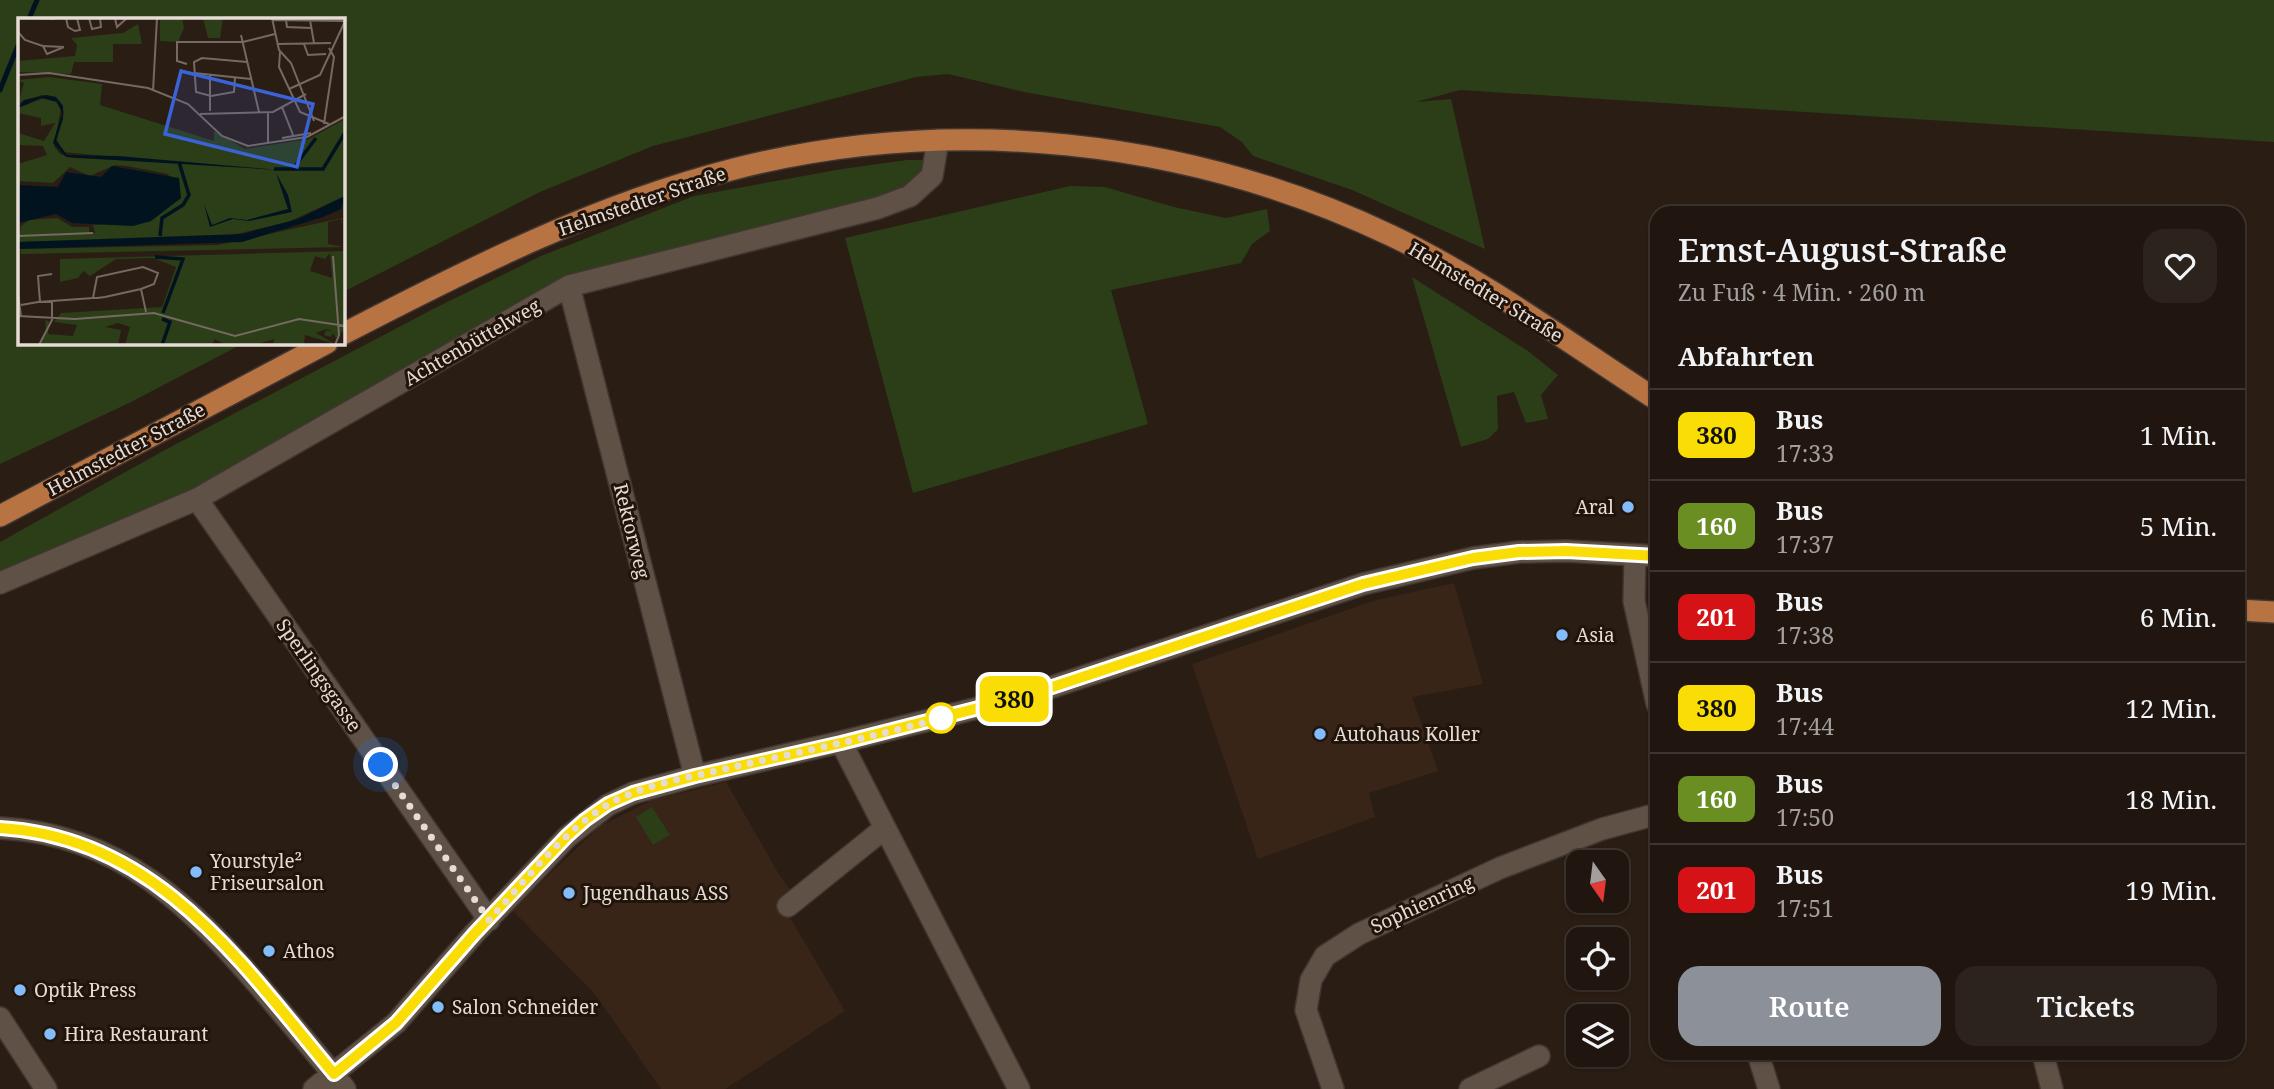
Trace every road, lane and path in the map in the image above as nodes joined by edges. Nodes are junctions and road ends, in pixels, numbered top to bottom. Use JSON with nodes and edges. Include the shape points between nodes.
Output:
{"nodes":[{"id":1,"x":938,"y":141,"type":"junction"},
{"id":2,"x":569,"y":286,"type":"junction"},
{"id":3,"x":345,"y":333,"type":"edge"},
{"id":4,"x":323,"y":345,"type":"edge"},
{"id":5,"x":1650,"y":397,"type":"edge"},
{"id":6,"x":197,"y":499,"type":"junction"},
{"id":7,"x":0,"y":516,"type":"edge"},
{"id":8,"x":1635,"y":555,"type":"junction"},
{"id":9,"x":1650,"y":556,"type":"edge"},
{"id":10,"x":0,"y":583,"type":"edge"},
{"id":11,"x":2245,"y":611,"type":"edge"},
{"id":12,"x":2274,"y":614,"type":"edge"},
{"id":13,"x":1650,"y":673,"type":"edge"},
{"id":14,"x":841,"y":743,"type":"junction"},
{"id":15,"x":695,"y":776,"type":"junction"},
{"id":16,"x":1650,"y":816,"type":"edge"},
{"id":17,"x":0,"y":828,"type":"edge"},
{"id":18,"x":885,"y":828,"type":"junction"},
{"id":19,"x":788,"y":906,"type":"dead end"},
{"id":20,"x":489,"y":920,"type":"junction"},
{"id":21,"x":0,"y":1018,"type":"edge"},
{"id":22,"x":1539,"y":1056,"type":"dead end"},
{"id":23,"x":1760,"y":1060,"type":"edge"},
{"id":24,"x":2045,"y":1060,"type":"edge"},
{"id":25,"x":340,"y":1082,"type":"edge"},
{"id":26,"x":46,"y":1089,"type":"edge"},
{"id":27,"x":314,"y":1089,"type":"edge"},
{"id":28,"x":1019,"y":1089,"type":"edge"},
{"id":29,"x":1332,"y":1089,"type":"edge"},
{"id":30,"x":1470,"y":1089,"type":"edge"},
{"id":31,"x":1769,"y":1089,"type":"edge"},
{"id":32,"x":2052,"y":1089,"type":"edge"}],
"edges":[{"from":1,"to":2,"type":"street","name":"Achtenbüttelweg","via":[[932,176],[911,196]]},
{"from":1,"to":3,"type":"main road","name":"Helmstedter Straße","via":[[817,152],[674,187],[533,241]]},
{"from":1,"to":5,"type":"main road","name":"Helmstedter Straße","via":[[1022,140],[1136,154],[1286,192],[1443,262]]},
{"from":2,"to":6,"type":"street","name":"Achtenbüttelweg"},
{"from":2,"to":15,"type":"street","name":"Rektorweg"},
{"from":4,"to":7,"type":"main road","name":"Helmstedter Straße"},
{"from":6,"to":10,"type":"street","name":"Achtenbüttelweg"},
{"from":6,"to":20,"type":"street","name":"Sperlingsgasse"},
{"from":8,"to":9,"type":"street"},
{"from":8,"to":13,"type":"street","via":[[1634,601]]},
{"from":8,"to":14,"type":"street","via":[[1519,552],[1374,581],[1022,697]]},
{"from":11,"to":12,"type":"main road"},
{"from":14,"to":15,"type":"street"},
{"from":14,"to":18,"type":"street"},
{"from":15,"to":20,"type":"street","via":[[633,793],[585,820]]},
{"from":16,"to":29,"type":"street","name":"Sophienring","via":[[1500,868],[1359,934],[1325,956],[1311,980],[1306,1010]]},
{"from":17,"to":25,"type":"street","via":[[88,847],[158,884],[197,916]]},
{"from":18,"to":19,"type":"street"},
{"from":18,"to":28,"type":"street"},
{"from":20,"to":25,"type":"street"},
{"from":21,"to":26,"type":"street"},
{"from":22,"to":30,"type":"street"},
{"from":23,"to":31,"type":"street"},
{"from":24,"to":32,"type":"street"},
{"from":25,"to":27,"type":"street"}]}
